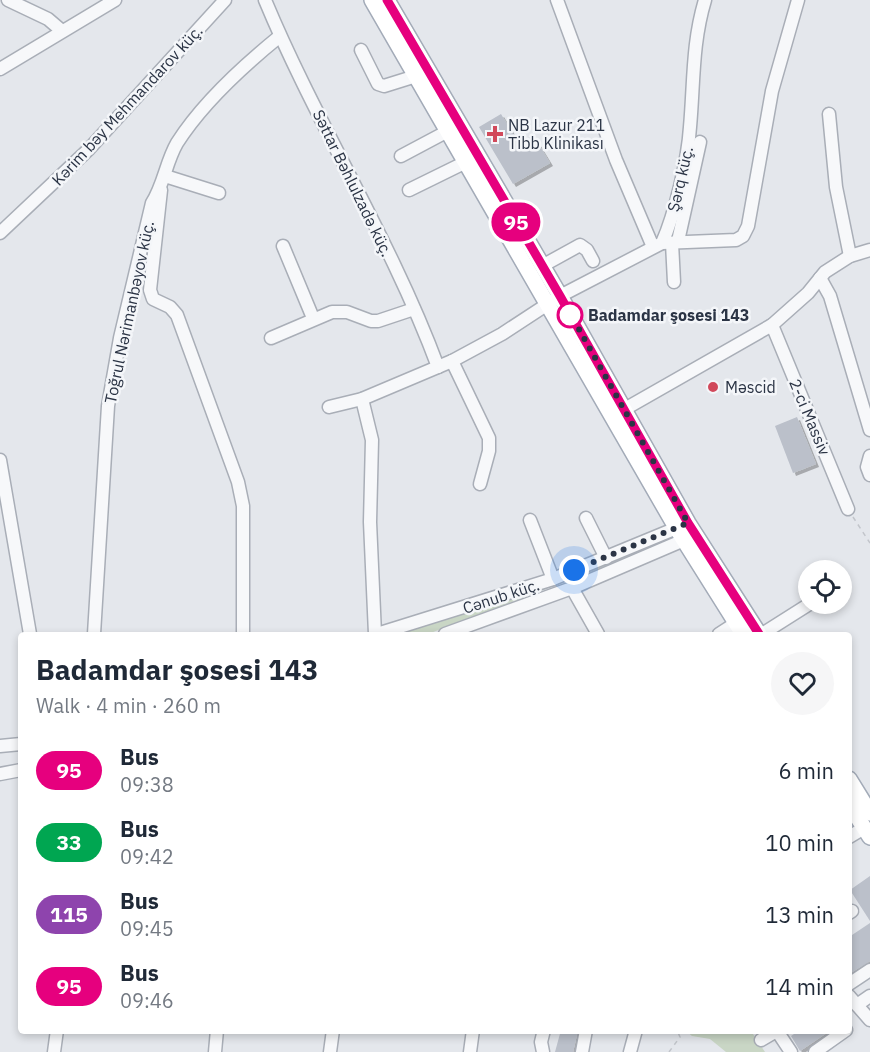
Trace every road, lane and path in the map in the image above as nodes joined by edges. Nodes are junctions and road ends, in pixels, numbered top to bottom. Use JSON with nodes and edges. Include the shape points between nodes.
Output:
{"nodes":[{"id":1,"x":8,"y":0,"type":"edge"},
{"id":2,"x":115,"y":0,"type":"edge"},
{"id":3,"x":225,"y":0,"type":"edge"},
{"id":4,"x":265,"y":0,"type":"edge"},
{"id":5,"x":372,"y":0,"type":"edge"},
{"id":6,"x":387,"y":0,"type":"edge"},
{"id":7,"x":557,"y":0,"type":"edge"},
{"id":8,"x":705,"y":0,"type":"edge"},
{"id":9,"x":798,"y":0,"type":"edge"},
{"id":10,"x":62,"y":31,"type":"junction"},
{"id":11,"x":280,"y":36,"type":"junction"},
{"id":12,"x":406,"y":46,"type":"junction"},
{"id":13,"x":361,"y":50,"type":"dead end"},
{"id":14,"x":0,"y":69,"type":"edge"},
{"id":15,"x":416,"y":76,"type":"junction"},
{"id":16,"x":830,"y":114,"type":"dead end"},
{"id":17,"x":448,"y":131,"type":"junction"},
{"id":18,"x":700,"y":142,"type":"dead end"},
{"id":19,"x":401,"y":156,"type":"dead end"},
{"id":20,"x":466,"y":162,"type":"junction"},
{"id":21,"x":165,"y":176,"type":"junction"},
{"id":22,"x":161,"y":189,"type":"junction"},
{"id":23,"x":409,"y":190,"type":"dead end"},
{"id":24,"x":219,"y":193,"type":"dead end"},
{"id":25,"x":0,"y":233,"type":"edge"},
{"id":26,"x":666,"y":243,"type":"junction"},
{"id":27,"x":284,"y":246,"type":"dead end"},
{"id":28,"x":870,"y":250,"type":"edge"},
{"id":29,"x":850,"y":256,"type":"junction"},
{"id":30,"x":593,"y":261,"type":"dead end"},
{"id":31,"x":542,"y":266,"type":"junction"},
{"id":32,"x":820,"y":278,"type":"junction"},
{"id":33,"x":674,"y":282,"type":"dead end"},
{"id":34,"x":554,"y":300,"type":"junction"},
{"id":35,"x":414,"y":309,"type":"junction"},
{"id":36,"x":313,"y":318,"type":"junction"},
{"id":37,"x":772,"y":326,"type":"junction"},
{"id":38,"x":271,"y":338,"type":"dead end"},
{"id":39,"x":452,"y":361,"type":"junction"},
{"id":40,"x":438,"y":367,"type":"junction"},
{"id":41,"x":362,"y":399,"type":"junction"},
{"id":42,"x":329,"y":406,"type":"dead end"},
{"id":43,"x":623,"y":410,"type":"junction"},
{"id":44,"x":870,"y":430,"type":"edge"},
{"id":45,"x":870,"y":456,"type":"edge"},
{"id":46,"x":0,"y":460,"type":"edge"},
{"id":47,"x":870,"y":475,"type":"edge"},
{"id":48,"x":480,"y":484,"type":"dead end"},
{"id":49,"x":848,"y":509,"type":"joint"},
{"id":50,"x":586,"y":518,"type":"dead end"},
{"id":51,"x":530,"y":520,"type":"dead end"},
{"id":52,"x":686,"y":532,"type":"junction"},
{"id":53,"x":870,"y":543,"type":"edge"},
{"id":54,"x":606,"y":558,"type":"junction"},
{"id":55,"x":553,"y":579,"type":"junction"},
{"id":56,"x":572,"y":588,"type":"junction"},
{"id":57,"x":798,"y":611,"type":"edge"},
{"id":58,"x":740,"y":629,"type":"edge"},
{"id":59,"x":467,"y":631,"type":"edge"},
{"id":60,"x":30,"y":632,"type":"edge"},
{"id":61,"x":94,"y":632,"type":"edge"},
{"id":62,"x":243,"y":632,"type":"edge"},
{"id":63,"x":376,"y":632,"type":"edge"},
{"id":64,"x":382,"y":632,"type":"edge"},
{"id":65,"x":597,"y":632,"type":"edge"},
{"id":66,"x":759,"y":632,"type":"edge"},
{"id":67,"x":763,"y":632,"type":"edge"},
{"id":68,"x":18,"y":744,"type":"edge"},
{"id":69,"x":0,"y":746,"type":"edge"},
{"id":70,"x":18,"y":771,"type":"edge"},
{"id":71,"x":0,"y":774,"type":"edge"},
{"id":72,"x":852,"y":784,"type":"edge"},
{"id":73,"x":852,"y":809,"type":"edge"},
{"id":74,"x":870,"y":813,"type":"edge"},
{"id":75,"x":867,"y":833,"type":"edge"},
{"id":76,"x":852,"y":836,"type":"edge"},
{"id":77,"x":870,"y":970,"type":"edge"},
{"id":78,"x":852,"y":982,"type":"edge"},
{"id":79,"x":870,"y":996,"type":"edge"},
{"id":80,"x":853,"y":1000,"type":"edge"},
{"id":81,"x":870,"y":1020,"type":"edge"},
{"id":82,"x":56,"y":1034,"type":"edge"},
{"id":83,"x":217,"y":1034,"type":"edge"},
{"id":84,"x":332,"y":1034,"type":"edge"},
{"id":85,"x":472,"y":1034,"type":"edge"},
{"id":86,"x":543,"y":1034,"type":"edge"},
{"id":87,"x":585,"y":1034,"type":"edge"},
{"id":88,"x":633,"y":1034,"type":"edge"},
{"id":89,"x":679,"y":1034,"type":"edge"},
{"id":90,"x":773,"y":1034,"type":"edge"},
{"id":91,"x":780,"y":1034,"type":"edge"},
{"id":92,"x":842,"y":1034,"type":"edge"},
{"id":93,"x":762,"y":1040,"type":"dead end"},
{"id":94,"x":54,"y":1052,"type":"edge"},
{"id":95,"x":215,"y":1052,"type":"edge"},
{"id":96,"x":330,"y":1052,"type":"edge"},
{"id":97,"x":470,"y":1052,"type":"edge"},
{"id":98,"x":543,"y":1052,"type":"edge"},
{"id":99,"x":582,"y":1052,"type":"edge"},
{"id":100,"x":630,"y":1052,"type":"edge"},
{"id":101,"x":669,"y":1052,"type":"edge"},
{"id":102,"x":791,"y":1052,"type":"edge"},
{"id":103,"x":815,"y":1052,"type":"edge"}],
"edges":[{"from":1,"to":10,"type":"street","via":[[48,19]]},
{"from":2,"to":10,"type":"street"},
{"from":3,"to":25,"type":"street","name":"Kərim bəy Mehmandarov küç.","via":[[89,149]]},
{"from":4,"to":11,"type":"street","name":"Səttar Bəhlulzadə küç."},
{"from":5,"to":12,"type":"main road"},
{"from":6,"to":12,"type":"main road"},
{"from":7,"to":26,"type":"street","via":[[616,160]]},
{"from":8,"to":26,"type":"street","name":"Şərq küç.","via":[[696,27],[689,142]]},
{"from":9,"to":26,"type":"street","via":[[772,91],[743,236],[736,240]]},
{"from":10,"to":14,"type":"street"},
{"from":11,"to":21,"type":"street","name":"Toğrul Nərimanbəyov küç.","via":[[205,107],[176,146]]},
{"from":11,"to":35,"type":"street","name":"Səttar Bəhlulzadə küç."},
{"from":12,"to":15,"type":"main road"},
{"from":12,"to":31,"type":"main road"},
{"from":13,"to":15,"type":"street","via":[[378,84],[384,86]]},
{"from":15,"to":17,"type":"main road"},
{"from":16,"to":29,"type":"street","via":[[836,186]]},
{"from":17,"to":19,"type":"street"},
{"from":17,"to":20,"type":"main road"},
{"from":18,"to":26,"type":"street"},
{"from":20,"to":23,"type":"street"},
{"from":20,"to":34,"type":"main road"},
{"from":21,"to":22,"type":"street","name":"Toğrul Nərimanbəyov küç."},
{"from":21,"to":24,"type":"street"},
{"from":22,"to":61,"type":"street","name":"Toğrul Nərimanbəyov küç.","via":[[152,203],[141,248],[108,406]]},
{"from":22,"to":62,"type":"street","via":[[150,290],[153,299],[177,315],[238,482],[243,506]]},
{"from":26,"to":33,"type":"street"},
{"from":26,"to":34,"type":"street"},
{"from":27,"to":36,"type":"street"},
{"from":28,"to":29,"type":"street"},
{"from":29,"to":32,"type":"street"},
{"from":30,"to":31,"type":"street","via":[[580,245]]},
{"from":31,"to":34,"type":"main road"},
{"from":32,"to":37,"type":"street"},
{"from":32,"to":44,"type":"street","via":[[830,296]]},
{"from":34,"to":39,"type":"street"},
{"from":34,"to":43,"type":"main road"},
{"from":34,"to":52,"type":"main road"},
{"from":35,"to":36,"type":"street","via":[[378,321],[346,312]]},
{"from":35,"to":40,"type":"street","name":"Səttar Bəhlulzadə küç."},
{"from":36,"to":38,"type":"street"},
{"from":37,"to":43,"type":"street"},
{"from":37,"to":49,"type":"street","name":"2-ci Massiv"},
{"from":39,"to":40,"type":"street"},
{"from":39,"to":48,"type":"street","via":[[489,438]]},
{"from":40,"to":41,"type":"street"},
{"from":41,"to":42,"type":"street"},
{"from":41,"to":63,"type":"street","via":[[372,440],[370,522]]},
{"from":43,"to":52,"type":"main road"},
{"from":45,"to":47,"type":"street"},
{"from":46,"to":60,"type":"street"},
{"from":49,"to":53,"type":"path"},
{"from":50,"to":54,"type":"street"},
{"from":51,"to":55,"type":"street"},
{"from":52,"to":54,"type":"street","name":"Cənub küç."},
{"from":52,"to":56,"type":"street","name":"Cənub küç."},
{"from":52,"to":58,"type":"main road"},
{"from":52,"to":66,"type":"main road"},
{"from":54,"to":55,"type":"street","name":"Cənub küç."},
{"from":55,"to":64,"type":"street","name":"Cənub küç."},
{"from":56,"to":59,"type":"street","name":"Cənub küç."},
{"from":56,"to":65,"type":"street"},
{"from":57,"to":67,"type":"street"},
{"from":68,"to":69,"type":"street"},
{"from":70,"to":71,"type":"street"},
{"from":72,"to":74,"type":"main road"},
{"from":73,"to":75,"type":"main road"},
{"from":75,"to":76,"type":"street"},
{"from":77,"to":78,"type":"street"},
{"from":79,"to":80,"type":"street"},
{"from":80,"to":81,"type":"street"},
{"from":82,"to":94,"type":"street"},
{"from":83,"to":95,"type":"street"},
{"from":84,"to":96,"type":"street"},
{"from":85,"to":97,"type":"street"},
{"from":86,"to":98,"type":"street"},
{"from":87,"to":99,"type":"street"},
{"from":88,"to":100,"type":"street"},
{"from":89,"to":101,"type":"path"},
{"from":90,"to":93,"type":"street"},
{"from":91,"to":102,"type":"street"},
{"from":92,"to":103,"type":"street"}]}
